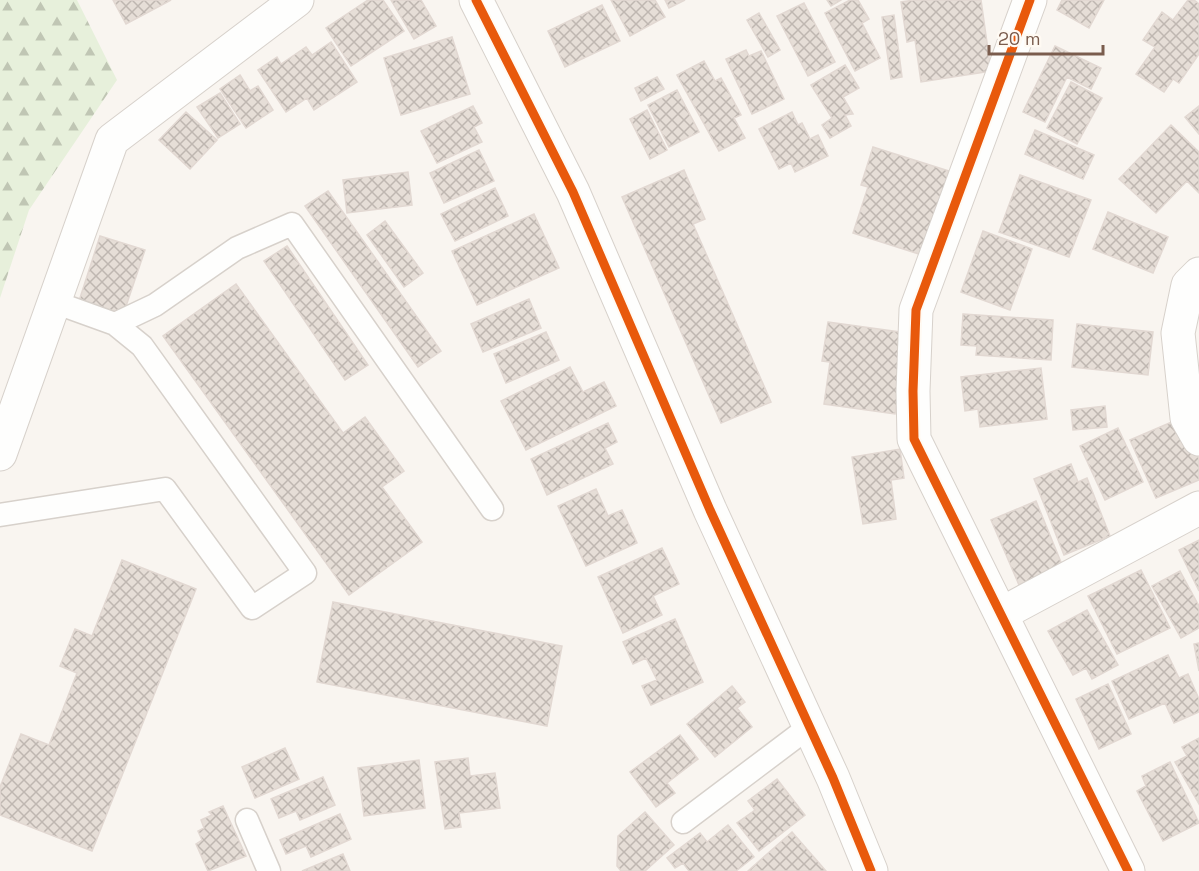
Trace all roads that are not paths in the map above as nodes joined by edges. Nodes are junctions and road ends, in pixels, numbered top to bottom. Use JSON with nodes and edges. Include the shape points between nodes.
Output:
{"nodes":[{"id":1,"x":297,"y":0,"type":"edge"},
{"id":2,"x":476,"y":0,"type":"edge"},
{"id":3,"x":1030,"y":0,"type":"edge"},
{"id":4,"x":1199,"y":274,"type":"edge"},
{"id":5,"x":54,"y":302,"type":"junction"},
{"id":6,"x":115,"y":324,"type":"junction"},
{"id":7,"x":1199,"y":439,"type":"edge"},
{"id":8,"x":0,"y":454,"type":"edge"},
{"id":9,"x":1199,"y":508,"type":"edge"},
{"id":10,"x":492,"y":509,"type":"dead end"},
{"id":11,"x":0,"y":515,"type":"edge"},
{"id":12,"x":1001,"y":614,"type":"junction"},
{"id":13,"x":809,"y":727,"type":"junction"},
{"id":14,"x":247,"y":820,"type":"dead end"},
{"id":15,"x":683,"y":822,"type":"dead end"},
{"id":16,"x":268,"y":871,"type":"edge"},
{"id":17,"x":871,"y":871,"type":"edge"},
{"id":18,"x":1128,"y":871,"type":"edge"}],
"edges":[{"from":1,"to":5,"type":"street","via":[[112,140]]},
{"from":2,"to":13,"type":"street","via":[[573,192]]},
{"from":3,"to":12,"type":"street","via":[[916,310],[914,439]]},
{"from":4,"to":7,"type":"street","via":[[1188,285],[1178,333],[1187,418]]},
{"from":5,"to":6,"type":"lane"},
{"from":5,"to":8,"type":"street"},
{"from":6,"to":10,"type":"lane","via":[[155,305],[237,248],[292,224]]},
{"from":6,"to":11,"type":"lane","via":[[142,346],[305,573],[252,608],[165,489]]},
{"from":9,"to":12,"type":"street"},
{"from":12,"to":18,"type":"street"},
{"from":13,"to":15,"type":"lane"},
{"from":13,"to":17,"type":"street"},
{"from":14,"to":16,"type":"lane"}]}
